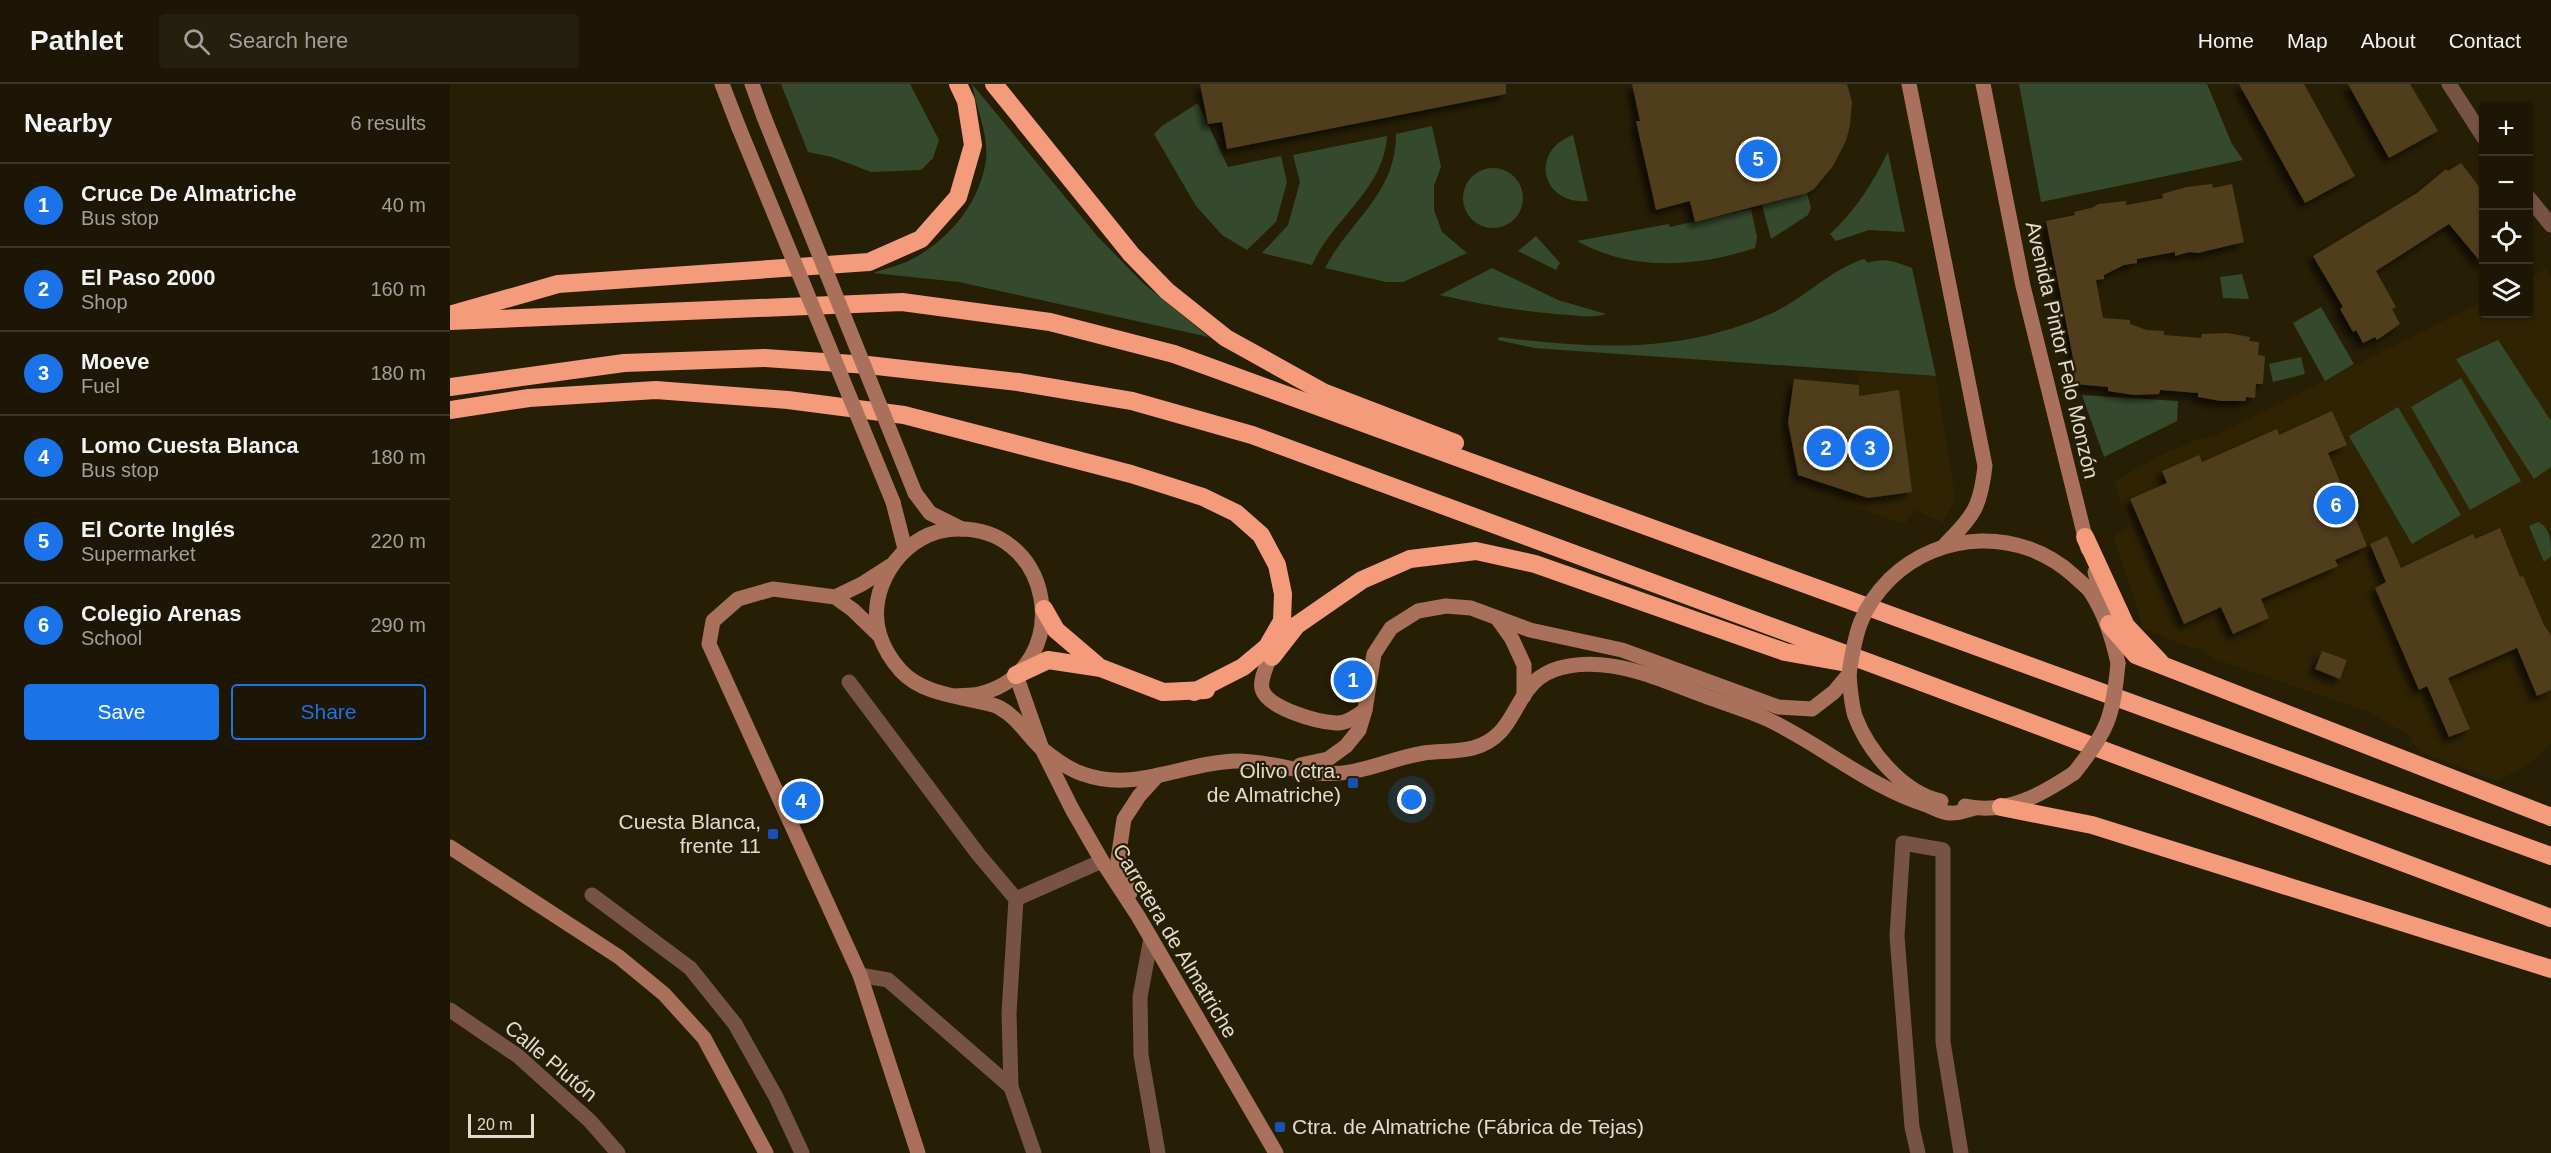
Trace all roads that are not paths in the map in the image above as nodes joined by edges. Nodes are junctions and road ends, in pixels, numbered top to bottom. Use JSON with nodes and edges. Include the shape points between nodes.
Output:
{"nodes":[{"id":1,"x":722,"y":84,"type":"edge"},
{"id":2,"x":752,"y":84,"type":"edge"},
{"id":3,"x":958,"y":84,"type":"edge"},
{"id":4,"x":994,"y":84,"type":"edge"},
{"id":5,"x":1909,"y":84,"type":"edge"},
{"id":6,"x":1983,"y":84,"type":"edge"},
{"id":7,"x":2449,"y":84,"type":"edge"},
{"id":8,"x":2479,"y":130,"type":"edge"},
{"id":9,"x":2533,"y":202,"type":"edge"},
{"id":10,"x":2551,"y":225,"type":"edge"},
{"id":11,"x":450,"y":315,"type":"edge"},
{"id":12,"x":450,"y":321,"type":"edge"},
{"id":13,"x":450,"y":387,"type":"edge"},
{"id":14,"x":450,"y":410,"type":"edge"},
{"id":15,"x":1596,"y":507,"type":"junction"},
{"id":16,"x":965,"y":530,"type":"junction"},
{"id":17,"x":2085,"y":537,"type":"junction"},
{"id":18,"x":1944,"y":546,"type":"junction"},
{"id":19,"x":905,"y":549,"type":"junction"},
{"id":20,"x":895,"y":562,"type":"junction"},
{"id":21,"x":835,"y":597,"type":"junction"},
{"id":22,"x":1044,"y":609,"type":"junction"},
{"id":23,"x":1497,"y":618,"type":"junction"},
{"id":24,"x":2109,"y":624,"type":"junction"},
{"id":25,"x":880,"y":636,"type":"junction"},
{"id":26,"x":1268,"y":662,"type":"junction"},
{"id":27,"x":1101,"y":668,"type":"junction"},
{"id":28,"x":2165,"y":668,"type":"junction"},
{"id":29,"x":1900,"y":674,"type":"junction"},
{"id":30,"x":1016,"y":675,"type":"junction"},
{"id":31,"x":1849,"y":681,"type":"junction"},
{"id":32,"x":849,"y":682,"type":"dead end"},
{"id":33,"x":1194,"y":692,"type":"junction"},
{"id":34,"x":954,"y":696,"type":"junction"},
{"id":35,"x":1524,"y":696,"type":"junction"},
{"id":36,"x":1365,"y":710,"type":"junction"},
{"id":37,"x":1042,"y":749,"type":"junction"},
{"id":38,"x":1285,"y":766,"type":"junction"},
{"id":39,"x":1158,"y":775,"type":"junction"},
{"id":40,"x":2001,"y":807,"type":"junction"},
{"id":41,"x":1975,"y":808,"type":"junction"},
{"id":42,"x":2551,"y":817,"type":"edge"},
{"id":43,"x":450,"y":847,"type":"edge"},
{"id":44,"x":2551,"y":856,"type":"edge"},
{"id":45,"x":1102,"y":861,"type":"junction"},
{"id":46,"x":592,"y":895,"type":"dead end"},
{"id":47,"x":1016,"y":899,"type":"junction"},
{"id":48,"x":1138,"y":916,"type":"junction"},
{"id":49,"x":2551,"y":918,"type":"edge"},
{"id":50,"x":1151,"y":939,"type":"junction"},
{"id":51,"x":2551,"y":969,"type":"edge"},
{"id":52,"x":860,"y":975,"type":"junction"},
{"id":53,"x":450,"y":1010,"type":"edge"},
{"id":54,"x":1011,"y":1087,"type":"junction"},
{"id":55,"x":618,"y":1153,"type":"edge"},
{"id":56,"x":766,"y":1153,"type":"edge"},
{"id":57,"x":802,"y":1153,"type":"edge"},
{"id":58,"x":918,"y":1153,"type":"edge"},
{"id":59,"x":1034,"y":1153,"type":"edge"},
{"id":60,"x":1158,"y":1153,"type":"edge"},
{"id":61,"x":1276,"y":1153,"type":"edge"},
{"id":62,"x":1918,"y":1153,"type":"edge"},
{"id":63,"x":1961,"y":1153,"type":"edge"}],
"edges":[{"from":1,"to":19,"type":"street","bridge":true,"via":[[893,501]]},
{"from":2,"to":16,"type":"street","bridge":true,"via":[[915,493],[930,513]]},
{"from":3,"to":11,"type":"highway","via":[[966,101],[973,145],[958,197],[921,239],[869,262],[558,284]]},
{"from":4,"to":15,"type":"highway","via":[[1131,254],[1167,291],[1226,338],[1326,393],[1456,443]]},
{"from":5,"to":18,"type":"street","via":[[1985,466],[1981,498],[1969,519]]},
{"from":6,"to":17,"type":"street","name":"Avenida Pintor Felo Monzón","via":[[2023,286]]},
{"from":7,"to":8,"type":"street"},
{"from":9,"to":10,"type":"street"},
{"from":12,"to":15,"type":"highway","via":[[902,302],[1050,322],[1174,354]]},
{"from":13,"to":29,"type":"highway","via":[[624,363],[765,358],[1018,382],[1132,400],[1252,435]]},
{"from":14,"to":33,"type":"highway","via":[[529,398],[656,390],[789,400],[904,415],[1131,474],[1203,497],[1236,513],[1261,535],[1277,565],[1283,603],[1282,621],[1267,647],[1224,679]]},
{"from":15,"to":44,"type":"highway"},
{"from":16,"to":19,"type":"street","via":[[945,530],[921,538]]},
{"from":16,"to":22,"type":"street","via":[[998,538],[1021,555],[1031,567]]},
{"from":17,"to":24,"type":"street","name":"Avenida Pintor Felo Monzón"},
{"from":17,"to":28,"type":"highway","via":[[2126,626]]},
{"from":18,"to":24,"type":"street","via":[[1983,540],[2023,545],[2059,562],[2089,589]]},
{"from":18,"to":31,"type":"street","bridge":true,"via":[[1905,564],[1875,594],[1855,632]]},
{"from":19,"to":20,"type":"street"},
{"from":20,"to":21,"type":"street"},
{"from":20,"to":25,"type":"street","via":[[883,579],[878,597],[876,618]]},
{"from":21,"to":25,"type":"street"},
{"from":21,"to":52,"type":"street","via":[[773,589],[738,599],[713,621],[709,644]]},
{"from":22,"to":27,"type":"highway","via":[[1056,630]]},
{"from":22,"to":30,"type":"street","via":[[1037,645]]},
{"from":23,"to":31,"type":"street","via":[[1559,638],[1622,650],[1778,707],[1812,709]]},
{"from":23,"to":35,"type":"street","via":[[1524,665]]},
{"from":23,"to":36,"type":"street","via":[[1472,608],[1446,606],[1418,611],[1391,628],[1374,654]]},
{"from":24,"to":28,"type":"highway","via":[[2136,655]]},
{"from":24,"to":40,"type":"street","bridge":true,"via":[[2118,663],[2115,704],[2100,741],[2074,773],[2040,796]]},
{"from":25,"to":34,"type":"street","via":[[904,674],[936,693]]},
{"from":26,"to":29,"type":"highway","via":[[1297,625],[1362,580],[1410,559],[1476,551],[1535,564],[1785,652]]},
{"from":26,"to":33,"type":"highway","via":[[1245,679]]},
{"from":26,"to":36,"type":"street","via":[[1262,691],[1272,703],[1337,723]]},
{"from":27,"to":30,"type":"highway","via":[[1048,660]]},
{"from":27,"to":33,"type":"highway","via":[[1163,692]]},
{"from":28,"to":42,"type":"highway"},
{"from":29,"to":49,"type":"highway"},
{"from":30,"to":34,"type":"street","via":[[978,694]]},
{"from":30,"to":37,"type":"street"},
{"from":31,"to":41,"type":"street","via":[[1854,714],[1872,750],[1900,780],[1935,800]]},
{"from":32,"to":47,"type":"street"},
{"from":34,"to":37,"type":"street","via":[[999,707]]},
{"from":35,"to":38,"type":"street","via":[[1499,734],[1476,747],[1422,753],[1358,772],[1321,773]]},
{"from":35,"to":41,"type":"street","via":[[1539,678],[1566,665],[1603,665],[1648,674],[1768,719],[1899,797],[1951,813]]},
{"from":36,"to":38,"type":"street","via":[[1359,730],[1328,759]]},
{"from":37,"to":39,"type":"street","via":[[1082,774],[1130,782]]},
{"from":37,"to":45,"type":"street","name":"Carretera de Almatriche"},
{"from":38,"to":39,"type":"street","via":[[1241,761],[1210,763]]},
{"from":39,"to":48,"type":"street","via":[[1124,819],[1118,859]]},
{"from":40,"to":41,"type":"street"},
{"from":40,"to":51,"type":"highway","via":[[2092,825]]},
{"from":43,"to":56,"type":"street","via":[[619,957],[664,994],[704,1038]]},
{"from":45,"to":47,"type":"street"},
{"from":45,"to":48,"type":"street","name":"Carretera de Almatriche"},
{"from":46,"to":57,"type":"street","via":[[690,968],[735,1024],[776,1096]]},
{"from":47,"to":54,"type":"street"},
{"from":48,"to":50,"type":"street","name":"Carretera de Almatriche"},
{"from":50,"to":60,"type":"street","via":[[1140,997],[1141,1055]]},
{"from":50,"to":61,"type":"street","name":"Carretera de Almatriche"},
{"from":52,"to":54,"type":"street","via":[[888,980]]},
{"from":52,"to":58,"type":"street"},
{"from":53,"to":55,"type":"street","name":"Calle Plutón","via":[[518,1056],[590,1121]]},
{"from":54,"to":59,"type":"street"},
{"from":62,"to":63,"type":"street","via":[[1912,1127],[1897,936],[1903,843],[1943,850],[1943,1042]]}]}
